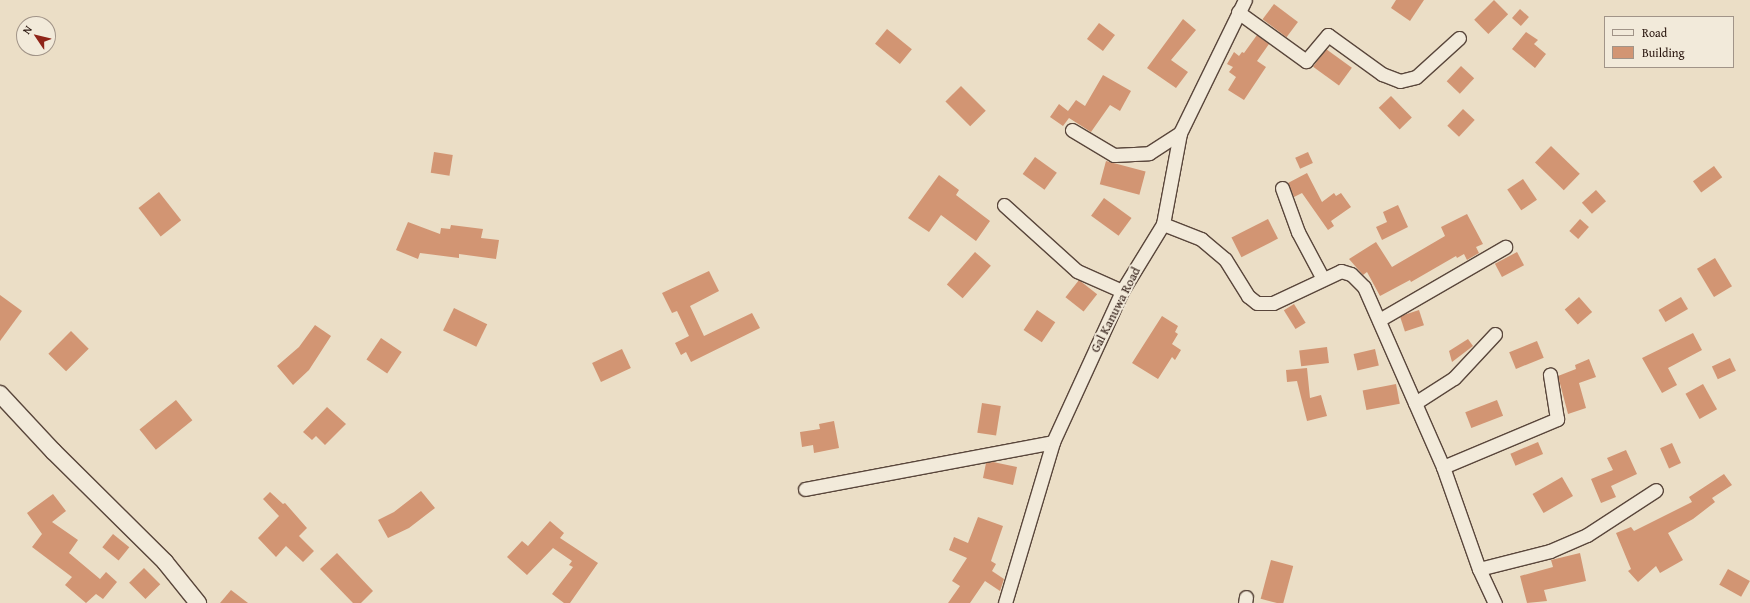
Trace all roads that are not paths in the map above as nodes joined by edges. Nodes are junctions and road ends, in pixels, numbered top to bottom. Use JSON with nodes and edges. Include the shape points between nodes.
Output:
{"nodes":[{"id":1,"x":1245,"y":0,"type":"edge"},
{"id":2,"x":1238,"y":12,"type":"junction"},
{"id":3,"x":1459,"y":38,"type":"dead end"},
{"id":4,"x":1072,"y":130,"type":"dead end"},
{"id":5,"x":1180,"y":133,"type":"junction"},
{"id":6,"x":1282,"y":188,"type":"dead end"},
{"id":7,"x":1004,"y":205,"type":"dead end"},
{"id":8,"x":1163,"y":224,"type":"junction"},
{"id":9,"x":1505,"y":247,"type":"dead end"},
{"id":10,"x":1323,"y":279,"type":"junction"},
{"id":11,"x":1122,"y":291,"type":"junction"},
{"id":12,"x":1379,"y":320,"type":"junction"},
{"id":13,"x":1495,"y":334,"type":"dead end"},
{"id":14,"x":1550,"y":375,"type":"dead end"},
{"id":15,"x":0,"y":394,"type":"edge"},
{"id":16,"x":1415,"y":403,"type":"junction"},
{"id":17,"x":1053,"y":442,"type":"junction"},
{"id":18,"x":1442,"y":467,"type":"junction"},
{"id":19,"x":805,"y":489,"type":"dead end"},
{"id":20,"x":1656,"y":490,"type":"dead end"},
{"id":21,"x":1479,"y":570,"type":"junction"},
{"id":22,"x":198,"y":603,"type":"edge"},
{"id":23,"x":1005,"y":603,"type":"edge"},
{"id":24,"x":1495,"y":603,"type":"edge"}],
"edges":[{"from":1,"to":2,"type":"street","name":"Gal Kanuwa Road"},
{"from":2,"to":3,"type":"street","via":[[1306,61],[1328,36],[1382,74],[1400,81],[1416,77]]},
{"from":2,"to":5,"type":"street","name":"Gal Kanuwa Road"},
{"from":4,"to":5,"type":"street","via":[[1114,154],[1149,153]]},
{"from":5,"to":8,"type":"street","name":"Gal Kanuwa Road"},
{"from":6,"to":10,"type":"street","via":[[1298,232]]},
{"from":7,"to":11,"type":"street","via":[[1077,271]]},
{"from":8,"to":10,"type":"street","via":[[1207,244],[1225,259],[1248,296],[1257,303],[1273,302]]},
{"from":8,"to":11,"type":"street","name":"Gal Kanuwa Road"},
{"from":9,"to":12,"type":"street"},
{"from":10,"to":12,"type":"street","via":[[1341,271],[1351,274],[1364,287]]},
{"from":11,"to":17,"type":"street","name":"Gal Kanuwa Road"},
{"from":12,"to":16,"type":"street"},
{"from":13,"to":16,"type":"street","via":[[1454,378]]},
{"from":14,"to":18,"type":"street","via":[[1557,419]]},
{"from":15,"to":22,"type":"street","via":[[53,451],[165,562]]},
{"from":16,"to":18,"type":"street"},
{"from":17,"to":19,"type":"street"},
{"from":17,"to":23,"type":"street","name":"Gal Kanuwa Road"},
{"from":18,"to":21,"type":"street"},
{"from":20,"to":21,"type":"street","via":[[1586,535],[1550,551]]},
{"from":21,"to":24,"type":"street"}]}
